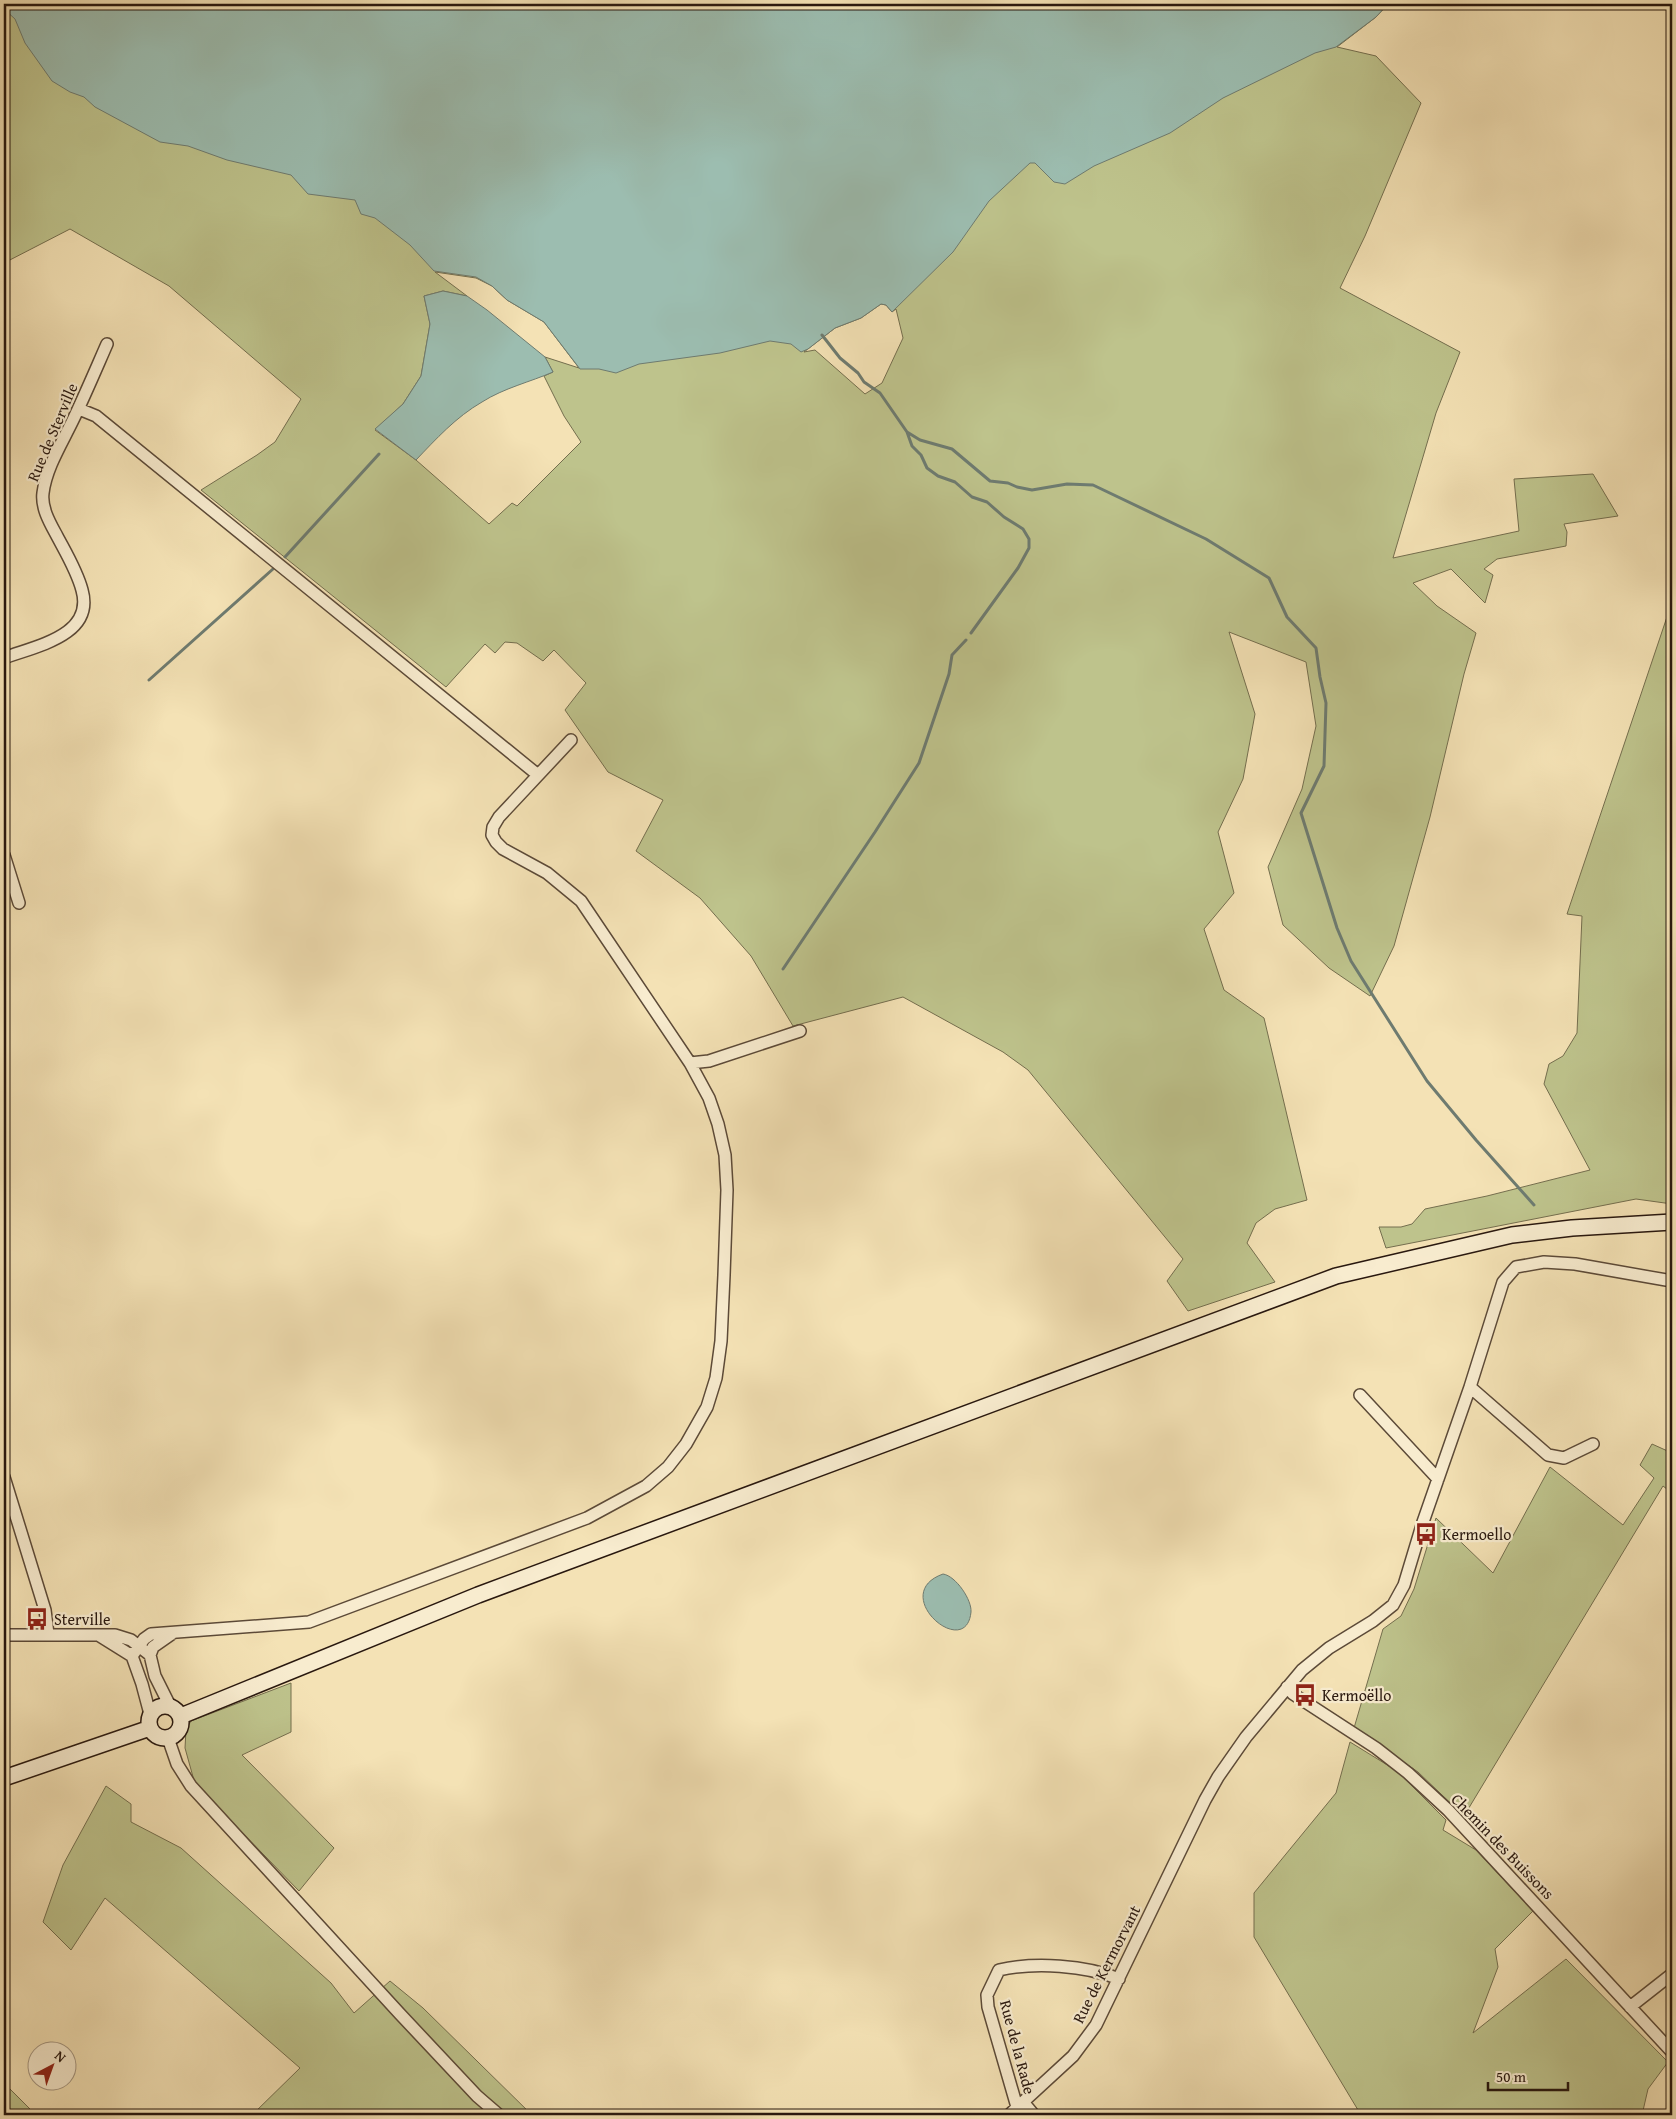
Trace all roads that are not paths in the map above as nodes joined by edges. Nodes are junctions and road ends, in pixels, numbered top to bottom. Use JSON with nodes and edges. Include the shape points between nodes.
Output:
{"nodes":[{"id":1,"x":107,"y":344,"type":"dead end"},
{"id":2,"x":79,"y":409,"type":"junction"},
{"id":3,"x":4,"y":658,"type":"edge"},
{"id":4,"x":571,"y":740,"type":"dead end"},
{"id":5,"x":538,"y":775,"type":"junction"},
{"id":6,"x":4,"y":855,"type":"edge"},
{"id":7,"x":20,"y":903,"type":"dead end"},
{"id":8,"x":800,"y":1032,"type":"dead end"},
{"id":9,"x":690,"y":1063,"type":"junction"},
{"id":10,"x":1672,"y":1222,"type":"edge"},
{"id":11,"x":1672,"y":1281,"type":"edge"},
{"id":12,"x":1470,"y":1387,"type":"junction"},
{"id":13,"x":1360,"y":1395,"type":"dead end"},
{"id":14,"x":1592,"y":1444,"type":"dead end"},
{"id":15,"x":4,"y":1478,"type":"edge"},
{"id":16,"x":1438,"y":1479,"type":"junction"},
{"id":17,"x":173,"y":1633,"type":"junction"},
{"id":18,"x":48,"y":1634,"type":"junction"},
{"id":19,"x":4,"y":1635,"type":"edge"},
{"id":20,"x":100,"y":1636,"type":"junction"},
{"id":21,"x":139,"y":1645,"type":"junction"},
{"id":22,"x":150,"y":1655,"type":"junction"},
{"id":23,"x":132,"y":1656,"type":"junction"},
{"id":24,"x":1287,"y":1687,"type":"junction"},
{"id":25,"x":175,"y":1711,"type":"junction"},
{"id":26,"x":150,"y":1721,"type":"junction"},
{"id":27,"x":168,"y":1738,"type":"junction"},
{"id":28,"x":4,"y":1778,"type":"edge"},
{"id":29,"x":1672,"y":1974,"type":"edge"},
{"id":30,"x":1119,"y":1979,"type":"junction"},
{"id":31,"x":1630,"y":2006,"type":"junction"},
{"id":32,"x":1672,"y":2052,"type":"edge"},
{"id":33,"x":1017,"y":2108,"type":"edge"},
{"id":34,"x":499,"y":2115,"type":"edge"},
{"id":35,"x":1034,"y":2115,"type":"edge"}],
"edges":[{"from":1,"to":2,"type":"street","name":"Rue de Sterville"},
{"from":2,"to":3,"type":"street","name":"Rue de Sterville","via":[[50,470],[43,506],[82,589],[85,604],[81,619],[60,637]]},
{"from":2,"to":5,"type":"street","via":[[104,422]]},
{"from":4,"to":5,"type":"street"},
{"from":5,"to":9,"type":"street","via":[[500,816],[492,835],[504,849],[547,873],[580,901]]},
{"from":6,"to":7,"type":"street"},
{"from":8,"to":9,"type":"street","via":[[709,1061]]},
{"from":9,"to":17,"type":"street","via":[[709,1098],[725,1155],[727,1190],[722,1341],[707,1407],[686,1444],[668,1467],[646,1486],[587,1518],[309,1622]]},
{"from":10,"to":25,"type":"main road","via":[[1572,1228],[1512,1236],[1336,1276]]},
{"from":11,"to":12,"type":"street","name":"Rue de Kermorvant","via":[[1575,1264],[1544,1262],[1516,1267],[1503,1282]]},
{"from":12,"to":14,"type":"street","via":[[1548,1455],[1564,1458]]},
{"from":12,"to":16,"type":"street","name":"Rue de Kermorvant"},
{"from":13,"to":16,"type":"street"},
{"from":15,"to":18,"type":"street","via":[[45,1610]]},
{"from":16,"to":24,"type":"street","name":"Rue de Kermorvant","via":[[1404,1586],[1392,1605],[1373,1621],[1329,1648]]},
{"from":17,"to":21,"type":"street","via":[[151,1634]]},
{"from":17,"to":22,"type":"street","via":[[153,1647]]},
{"from":18,"to":19,"type":"street"},
{"from":18,"to":20,"type":"street"},
{"from":20,"to":21,"type":"street","via":[[115,1635]]},
{"from":20,"to":23,"type":"street"},
{"from":21,"to":22,"type":"street"},
{"from":21,"to":23,"type":"street"},
{"from":22,"to":25,"type":"street","via":[[155,1676]]},
{"from":23,"to":26,"type":"street"},
{"from":24,"to":30,"type":"street","name":"Rue de Kermorvant","via":[[1218,1777]]},
{"from":24,"to":31,"type":"street","name":"Chemin des Buissons","via":[[1376,1748],[1448,1810]]},
{"from":25,"to":26,"type":"main road","via":[[159,1706]]},
{"from":25,"to":27,"type":"main road","via":[[180,1728]]},
{"from":26,"to":27,"type":"main road","via":[[157,1736]]},
{"from":26,"to":28,"type":"main road"},
{"from":27,"to":34,"type":"street","via":[[177,1764],[191,1786],[464,2082]]},
{"from":29,"to":31,"type":"street"},
{"from":30,"to":33,"type":"street","name":"Rue de Kermorvant","via":[[1096,2025],[1073,2056]]},
{"from":30,"to":33,"type":"street","name":"Rue de la Rade","via":[[1104,1972],[1052,1966],[1014,1966],[999,1970],[987,1995],[988,2007]]},
{"from":31,"to":32,"type":"street","name":"Chemin des Buissons"},
{"from":33,"to":35,"type":"street"}]}
